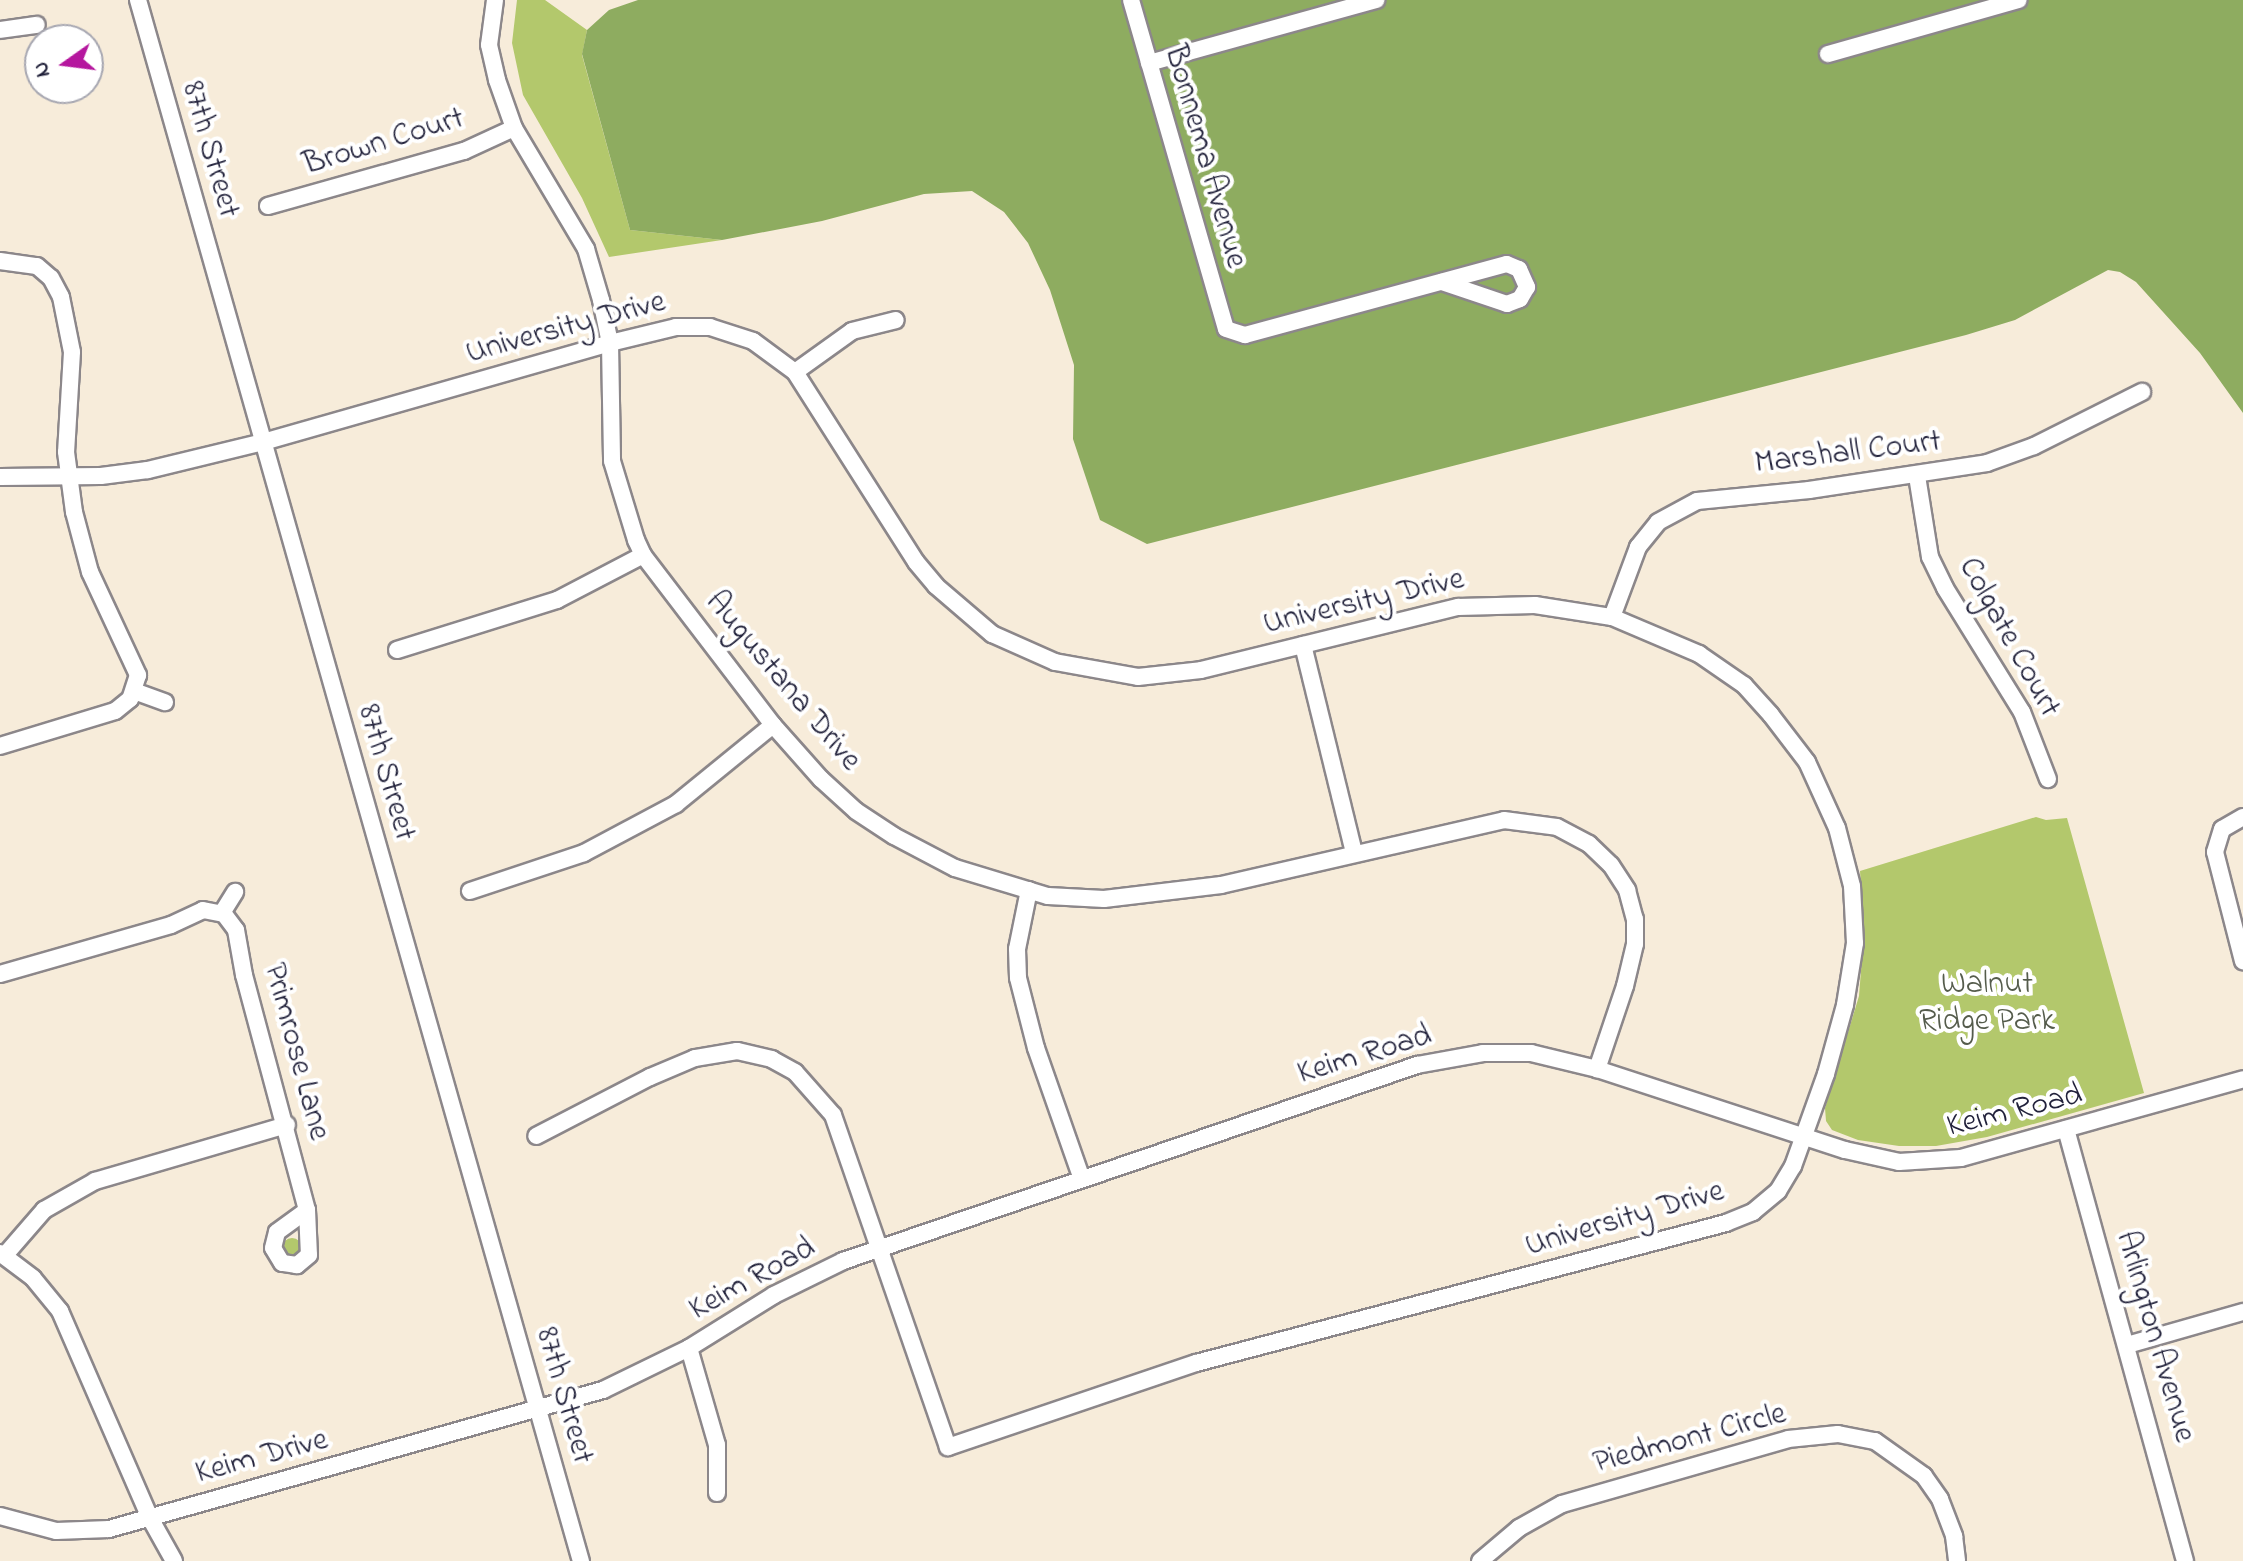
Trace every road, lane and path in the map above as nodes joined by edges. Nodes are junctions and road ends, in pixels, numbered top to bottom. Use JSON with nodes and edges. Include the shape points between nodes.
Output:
{"nodes":[{"id":1,"x":138,"y":0,"type":"edge"},
{"id":2,"x":495,"y":0,"type":"edge"},
{"id":3,"x":1131,"y":0,"type":"edge"},
{"id":4,"x":2019,"y":0,"type":"edge"},
{"id":5,"x":1367,"y":1,"type":"edge"},
{"id":6,"x":24,"y":27,"type":"edge"},
{"id":7,"x":0,"y":30,"type":"edge"},
{"id":8,"x":1828,"y":54,"type":"dead end"},
{"id":9,"x":1149,"y":63,"type":"junction"},
{"id":10,"x":514,"y":128,"type":"junction"},
{"id":11,"x":268,"y":206,"type":"dead end"},
{"id":12,"x":0,"y":261,"type":"edge"},
{"id":13,"x":1442,"y":282,"type":"dead end"},
{"id":14,"x":896,"y":320,"type":"dead end"},
{"id":15,"x":610,"y":343,"type":"junction"},
{"id":16,"x":795,"y":372,"type":"junction"},
{"id":17,"x":2142,"y":392,"type":"dead end"},
{"id":18,"x":263,"y":442,"type":"junction"},
{"id":19,"x":1917,"y":476,"type":"junction"},
{"id":20,"x":0,"y":477,"type":"edge"},
{"id":21,"x":69,"y":477,"type":"junction"},
{"id":22,"x":643,"y":555,"type":"junction"},
{"id":23,"x":1612,"y":617,"type":"junction"},
{"id":24,"x":1303,"y":645,"type":"junction"},
{"id":25,"x":397,"y":650,"type":"dead end"},
{"id":26,"x":134,"y":691,"type":"junction"},
{"id":27,"x":165,"y":702,"type":"dead end"},
{"id":28,"x":773,"y":725,"type":"junction"},
{"id":29,"x":0,"y":746,"type":"edge"},
{"id":30,"x":2048,"y":779,"type":"dead end"},
{"id":31,"x":2243,"y":817,"type":"edge"},
{"id":32,"x":1354,"y":852,"type":"junction"},
{"id":33,"x":1029,"y":890,"type":"junction"},
{"id":34,"x":470,"y":891,"type":"dead end"},
{"id":35,"x":235,"y":892,"type":"dead end"},
{"id":36,"x":222,"y":913,"type":"junction"},
{"id":37,"x":2243,"y":961,"type":"edge"},
{"id":38,"x":0,"y":974,"type":"edge"},
{"id":39,"x":1597,"y":1069,"type":"junction"},
{"id":40,"x":2243,"y":1079,"type":"edge"},
{"id":41,"x":287,"y":1125,"type":"junction"},
{"id":42,"x":2066,"y":1129,"type":"junction"},
{"id":43,"x":536,"y":1136,"type":"dead end"},
{"id":44,"x":1804,"y":1137,"type":"junction"},
{"id":45,"x":1082,"y":1179,"type":"junction"},
{"id":46,"x":307,"y":1210,"type":"dead end"},
{"id":47,"x":882,"y":1247,"type":"junction"},
{"id":48,"x":3,"y":1254,"type":"edge"},
{"id":49,"x":2243,"y":1312,"type":"edge"},
{"id":50,"x":2127,"y":1345,"type":"junction"},
{"id":51,"x":689,"y":1348,"type":"junction"},
{"id":52,"x":538,"y":1410,"type":"junction"},
{"id":53,"x":717,"y":1493,"type":"dead end"},
{"id":54,"x":0,"y":1516,"type":"edge"},
{"id":55,"x":150,"y":1518,"type":"junction"},
{"id":56,"x":174,"y":1561,"type":"edge"},
{"id":57,"x":581,"y":1561,"type":"edge"},
{"id":58,"x":1480,"y":1561,"type":"edge"},
{"id":59,"x":1957,"y":1561,"type":"edge"},
{"id":60,"x":2185,"y":1561,"type":"edge"}],
"edges":[{"from":1,"to":18,"type":"street","name":"87th Street"},
{"from":2,"to":10,"type":"street","name":"Augustana Drive","via":[[489,45]]},
{"from":3,"to":9,"type":"street","name":"Bonnema Avenue"},
{"from":4,"to":8,"type":"street"},
{"from":5,"to":9,"type":"street"},
{"from":6,"to":7,"type":"street"},
{"from":9,"to":13,"type":"street","name":"Bonnema Avenue","via":[[1226,329],[1245,335]]},
{"from":10,"to":11,"type":"street","name":"Brown Court","via":[[464,151]]},
{"from":10,"to":15,"type":"street","name":"Augustana Drive","via":[[586,249]]},
{"from":12,"to":21,"type":"street","via":[[37,266],[61,297],[72,352],[66,420]]},
{"from":14,"to":16,"type":"street","via":[[852,331]]},
{"from":15,"to":16,"type":"street","name":"University Drive","via":[[676,327],[710,327],[753,341]]},
{"from":15,"to":18,"type":"street","name":"University Drive"},
{"from":15,"to":22,"type":"street","name":"Augustana Drive","via":[[612,461]]},
{"from":16,"to":24,"type":"street","name":"University Drive","via":[[916,562],[992,634],[1055,662],[1138,677],[1201,670]]},
{"from":17,"to":19,"type":"street","name":"Marshall Court","via":[[2011,455]]},
{"from":18,"to":21,"type":"street","name":"University Drive","via":[[148,470]]},
{"from":18,"to":52,"type":"street","name":"87th Street"},
{"from":19,"to":23,"type":"street","name":"Marshall Court","via":[[1697,501],[1658,522],[1638,547]]},
{"from":19,"to":30,"type":"street","name":"Colgate Court","via":[[1930,557],[2022,712]]},
{"from":20,"to":21,"type":"street","name":"University Drive"},
{"from":21,"to":26,"type":"street","via":[[90,572],[136,667]]},
{"from":22,"to":25,"type":"street","via":[[557,600]]},
{"from":22,"to":28,"type":"street","name":"Augustana Drive"},
{"from":23,"to":24,"type":"street","name":"University Drive","via":[[1535,605],[1476,605],[1431,611]]},
{"from":23,"to":44,"type":"street","name":"University Drive","via":[[1699,654],[1744,685],[1807,762],[1837,828],[1852,886],[1855,943],[1845,1005]]},
{"from":24,"to":32,"type":"street"},
{"from":26,"to":27,"type":"street"},
{"from":26,"to":29,"type":"street","via":[[124,706],[107,715]]},
{"from":28,"to":33,"type":"street","name":"Augustana Drive","via":[[821,779],[894,836],[955,868]]},
{"from":28,"to":34,"type":"street","via":[[676,804],[584,853]]},
{"from":31,"to":37,"type":"street","via":[[2222,829],[2215,852]]},
{"from":32,"to":33,"type":"street","name":"Augustana Drive","via":[[1159,895],[1104,899]]},
{"from":32,"to":39,"type":"street","name":"Augustana Drive","via":[[1504,820],[1557,827],[1589,844],[1627,890],[1636,931],[1625,986]]},
{"from":33,"to":45,"type":"street","via":[[1017,949],[1018,978],[1036,1048]]},
{"from":35,"to":36,"type":"street"},
{"from":36,"to":38,"type":"street","via":[[203,910],[171,925]]},
{"from":36,"to":41,"type":"street","name":"Primrose Lane","via":[[236,930]]},
{"from":39,"to":44,"type":"street","name":"Keim Road"},
{"from":39,"to":45,"type":"street","name":"Keim Road","via":[[1531,1053],[1483,1053],[1417,1065]]},
{"from":40,"to":42,"type":"street","name":"Keim Road"},
{"from":41,"to":46,"type":"street","name":"Primrose Lane"},
{"from":41,"to":48,"type":"street","via":[[95,1181],[44,1210]]},
{"from":42,"to":44,"type":"street","name":"Keim Road","via":[[1930,1162],[1864,1156]]},
{"from":42,"to":50,"type":"street","name":"Arlington Avenue"},
{"from":43,"to":47,"type":"street","via":[[695,1058],[737,1051],[772,1059],[807,1082],[833,1115]]},
{"from":44,"to":47,"type":"street","name":"University Drive","via":[[1778,1191],[1753,1212],[1726,1223],[1196,1363],[948,1447]]},
{"from":45,"to":47,"type":"street","name":"Keim Road"},
{"from":47,"to":51,"type":"street","name":"Keim Road","via":[[806,1277]]},
{"from":48,"to":55,"type":"street","via":[[33,1278],[60,1311]]},
{"from":49,"to":50,"type":"street"},
{"from":50,"to":60,"type":"street","name":"Arlington Avenue"},
{"from":51,"to":52,"type":"street","name":"Keim Road","via":[[603,1390]]},
{"from":51,"to":53,"type":"street","via":[[717,1445]]},
{"from":52,"to":55,"type":"street","name":"Keim Drive"},
{"from":52,"to":57,"type":"street","name":"87th Street"},
{"from":54,"to":55,"type":"street","name":"Keim Drive","via":[[74,1532]]},
{"from":55,"to":56,"type":"street"},
{"from":58,"to":59,"type":"street","name":"Piedmont Circle","via":[[1519,1528],[1562,1504],[1788,1439],[1838,1434],[1875,1441],[1924,1476],[1940,1499]]}]}
